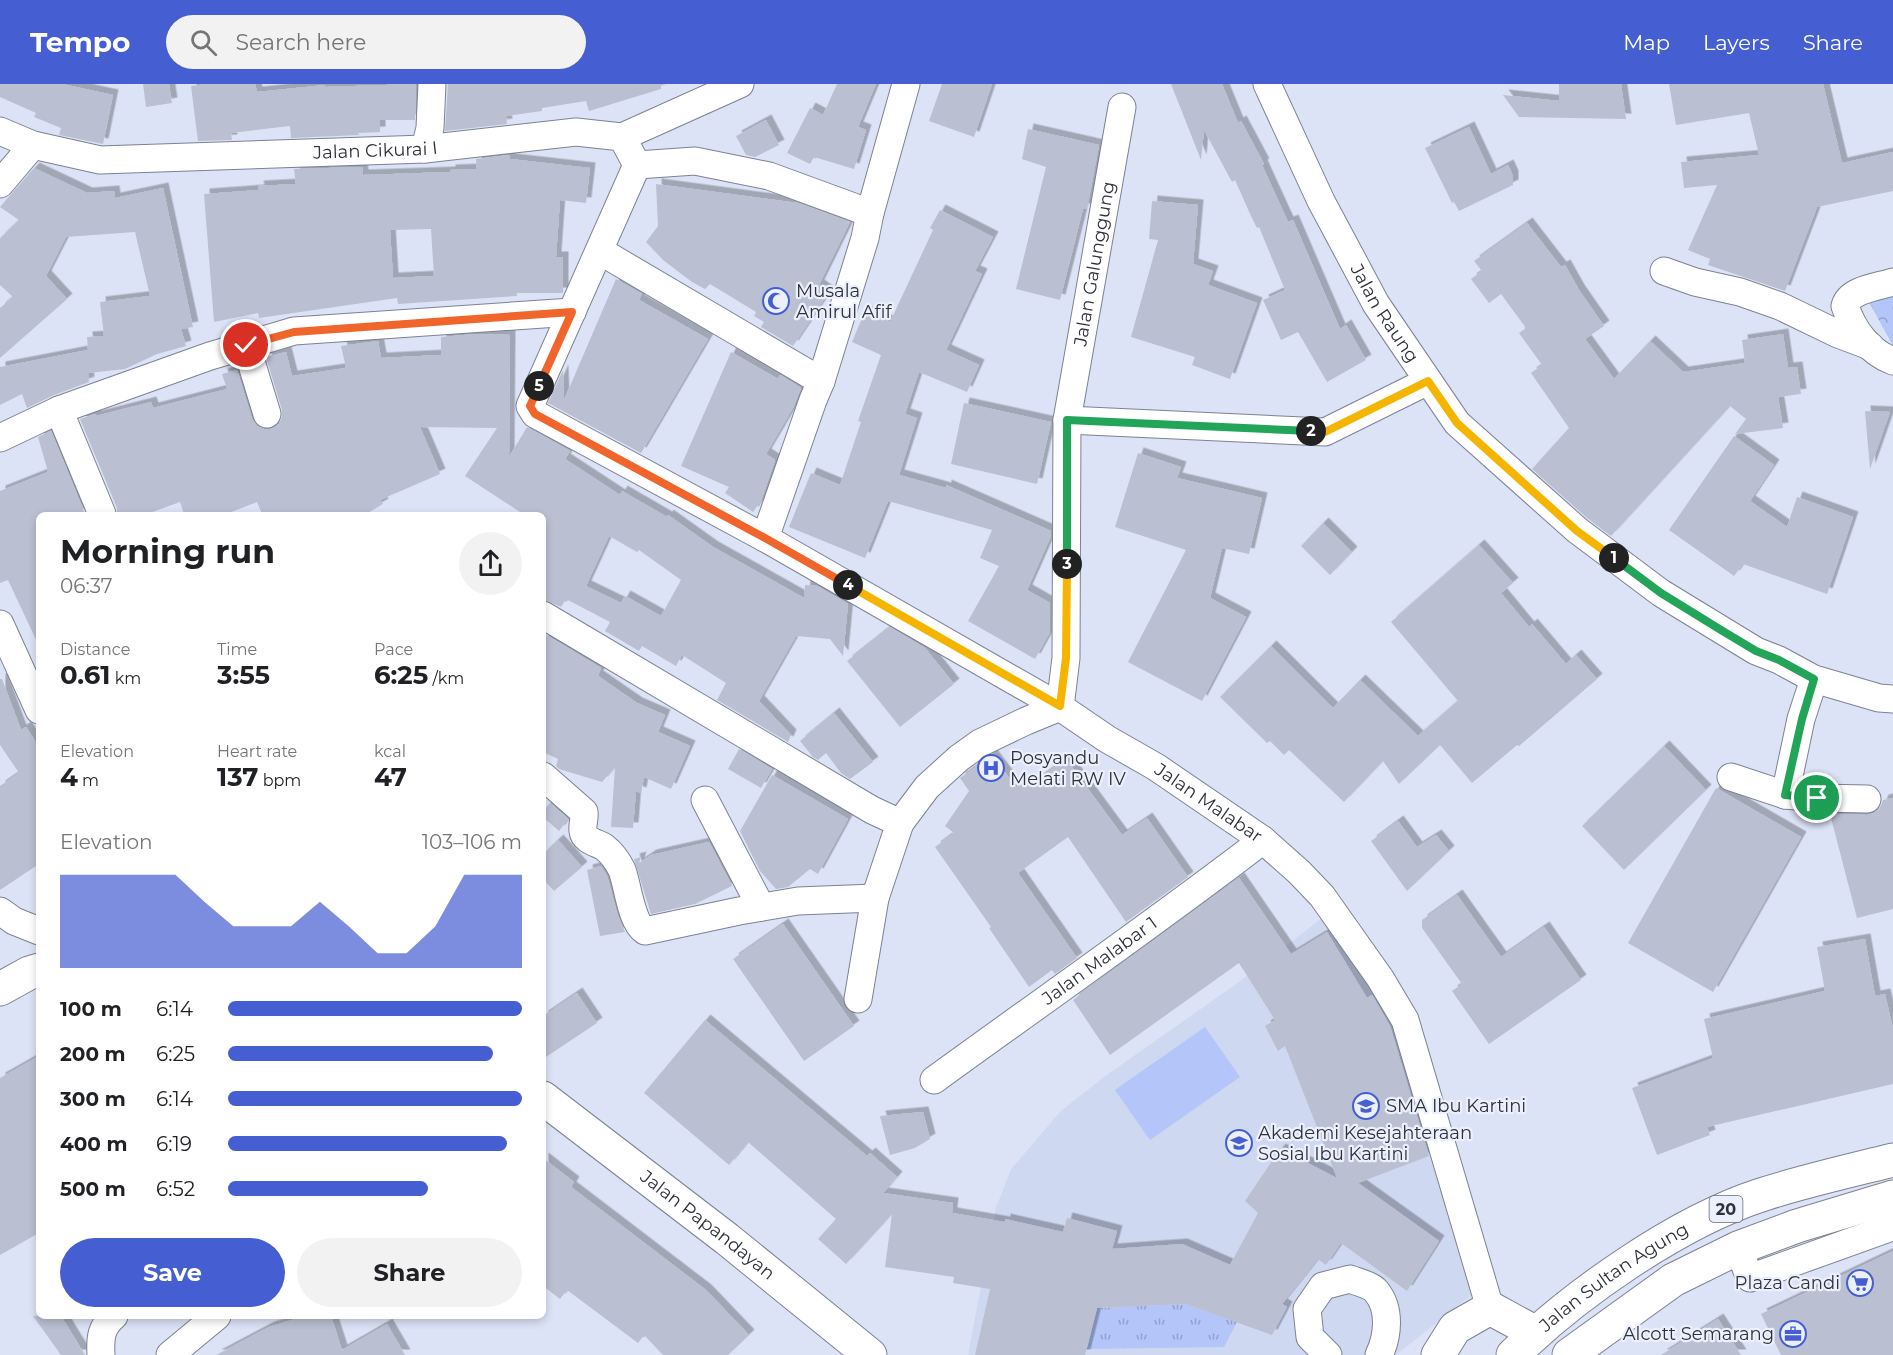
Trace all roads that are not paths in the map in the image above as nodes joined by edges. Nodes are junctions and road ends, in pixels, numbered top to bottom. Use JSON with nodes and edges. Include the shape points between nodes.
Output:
{"nodes":[{"id":1,"x":432,"y":84,"type":"edge"},
{"id":2,"x":740,"y":84,"type":"edge"},
{"id":3,"x":906,"y":84,"type":"edge"},
{"id":4,"x":1267,"y":84,"type":"edge"},
{"id":5,"x":1122,"y":107,"type":"dead end"},
{"id":6,"x":0,"y":131,"type":"edge"},
{"id":7,"x":622,"y":137,"type":"junction"},
{"id":8,"x":33,"y":145,"type":"junction"},
{"id":9,"x":425,"y":149,"type":"junction"},
{"id":10,"x":637,"y":165,"type":"junction"},
{"id":11,"x":0,"y":183,"type":"edge"},
{"id":12,"x":870,"y":213,"type":"junction"},
{"id":13,"x":600,"y":251,"type":"junction"},
{"id":14,"x":1664,"y":271,"type":"dead end"},
{"id":15,"x":1893,"y":282,"type":"edge"},
{"id":16,"x":572,"y":312,"type":"junction"},
{"id":17,"x":246,"y":345,"type":"junction"},
{"id":18,"x":1870,"y":346,"type":"junction"},
{"id":19,"x":1893,"y":361,"type":"edge"},
{"id":20,"x":822,"y":381,"type":"junction"},
{"id":21,"x":1428,"y":381,"type":"junction"},
{"id":22,"x":59,"y":410,"type":"junction"},
{"id":23,"x":267,"y":414,"type":"dead end"},
{"id":24,"x":1067,"y":420,"type":"junction"},
{"id":25,"x":0,"y":438,"type":"edge"},
{"id":26,"x":101,"y":512,"type":"edge"},
{"id":27,"x":765,"y":538,"type":"junction"},
{"id":28,"x":546,"y":617,"type":"edge"},
{"id":29,"x":0,"y":624,"type":"edge"},
{"id":30,"x":1814,"y":679,"type":"junction"},
{"id":31,"x":1893,"y":699,"type":"edge"},
{"id":32,"x":36,"y":703,"type":"edge"},
{"id":33,"x":1060,"y":706,"type":"junction"},
{"id":34,"x":1731,"y":777,"type":"dead end"},
{"id":35,"x":546,"y":779,"type":"edge"},
{"id":36,"x":1785,"y":795,"type":"junction"},
{"id":37,"x":1867,"y":799,"type":"dead end"},
{"id":38,"x":705,"y":800,"type":"dead end"},
{"id":39,"x":900,"y":823,"type":"junction"},
{"id":40,"x":1263,"y":840,"type":"junction"},
{"id":41,"x":875,"y":898,"type":"junction"},
{"id":42,"x":761,"y":908,"type":"junction"},
{"id":43,"x":0,"y":911,"type":"edge"},
{"id":44,"x":36,"y":930,"type":"edge"},
{"id":45,"x":36,"y":971,"type":"edge"},
{"id":46,"x":0,"y":989,"type":"edge"},
{"id":47,"x":858,"y":999,"type":"dead end"},
{"id":48,"x":934,"y":1080,"type":"dead end"},
{"id":49,"x":546,"y":1100,"type":"edge"},
{"id":50,"x":1893,"y":1160,"type":"edge"},
{"id":51,"x":1888,"y":1199,"type":"edge"},
{"id":52,"x":1490,"y":1308,"type":"junction"},
{"id":53,"x":110,"y":1319,"type":"edge"},
{"id":54,"x":214,"y":1319,"type":"edge"},
{"id":55,"x":1525,"y":1344,"type":"edge"},
{"id":56,"x":1583,"y":1351,"type":"edge"},
{"id":57,"x":1382,"y":1353,"type":"edge"},
{"id":58,"x":101,"y":1355,"type":"edge"},
{"id":59,"x":170,"y":1355,"type":"edge"},
{"id":60,"x":870,"y":1355,"type":"edge"},
{"id":61,"x":1328,"y":1355,"type":"edge"},
{"id":62,"x":1438,"y":1355,"type":"edge"}],
"edges":[{"from":1,"to":9,"type":"street"},
{"from":2,"to":7,"type":"street"},
{"from":3,"to":12,"type":"street"},
{"from":4,"to":21,"type":"street","name":"Jalan Raung","via":[[1321,201],[1376,304]]},
{"from":5,"to":24,"type":"street","name":"Jalan Galunggung"},
{"from":6,"to":8,"type":"street","name":"Jalan Cikurai I"},
{"from":7,"to":9,"type":"street","name":"Jalan Cikurai I","via":[[576,132]]},
{"from":7,"to":10,"type":"street"},
{"from":8,"to":9,"type":"street","name":"Jalan Cikurai I","via":[[100,160]]},
{"from":8,"to":11,"type":"street"},
{"from":10,"to":12,"type":"street","via":[[695,161],[769,176]]},
{"from":10,"to":13,"type":"street"},
{"from":12,"to":20,"type":"street"},
{"from":13,"to":16,"type":"street"},
{"from":13,"to":20,"type":"street"},
{"from":14,"to":18,"type":"street","via":[[1795,311]]},
{"from":15,"to":18,"type":"street","via":[[1855,294],[1846,301],[1850,322]]},
{"from":16,"to":17,"type":"street","via":[[294,332]]},
{"from":16,"to":27,"type":"street","name":"Jalan Malabar","via":[[530,406],[535,414]]},
{"from":17,"to":22,"type":"street"},
{"from":17,"to":23,"type":"street"},
{"from":18,"to":19,"type":"street"},
{"from":20,"to":27,"type":"street"},
{"from":21,"to":24,"type":"street","via":[[1325,432]]},
{"from":21,"to":30,"type":"street","name":"Jalan Raung","via":[[1457,423],[1577,531],[1661,593],[1756,651]]},
{"from":22,"to":25,"type":"street"},
{"from":22,"to":26,"type":"street"},
{"from":24,"to":33,"type":"street","name":"Jalan Galunggung","via":[[1066,658]]},
{"from":27,"to":33,"type":"street","name":"Jalan Malabar"},
{"from":28,"to":39,"type":"street"},
{"from":29,"to":32,"type":"street"},
{"from":30,"to":31,"type":"street","name":"Jalan Raung"},
{"from":30,"to":36,"type":"street"},
{"from":33,"to":39,"type":"street","via":[[980,743],[959,758],[927,787]]},
{"from":33,"to":40,"type":"street","name":"Jalan Malabar"},
{"from":34,"to":36,"type":"street"},
{"from":35,"to":42,"type":"street","via":[[584,812],[585,835],[618,862],[642,930]]},
{"from":36,"to":37,"type":"street"},
{"from":38,"to":42,"type":"street"},
{"from":39,"to":41,"type":"street"},
{"from":40,"to":48,"type":"street","name":"Jalan Malabar 1"},
{"from":40,"to":52,"type":"street","name":"Jalan Malabar","via":[[1322,896],[1405,1020]]},
{"from":41,"to":42,"type":"street","via":[[798,901]]},
{"from":41,"to":47,"type":"street"},
{"from":43,"to":44,"type":"street"},
{"from":45,"to":46,"type":"main road"},
{"from":49,"to":60,"type":"main road","name":"Jalan Papandayan"},
{"from":50,"to":55,"type":"main road","name":"Jalan Sultan Agung","number":"20","via":[[1760,1196],[1721,1211],[1629,1263]]},
{"from":51,"to":56,"type":"main road","name":"Jalan Sultan Agung","number":"20","via":[[1738,1248],[1674,1280]]},
{"from":52,"to":55,"type":"main road"},
{"from":52,"to":62,"type":"main road","via":[[1455,1328]]},
{"from":53,"to":58,"type":"street","via":[[100,1335]]},
{"from":54,"to":59,"type":"street"},
{"from":57,"to":61,"type":"street","via":[[1388,1316],[1375,1290],[1350,1279],[1323,1286],[1307,1309],[1310,1337]]}]}
